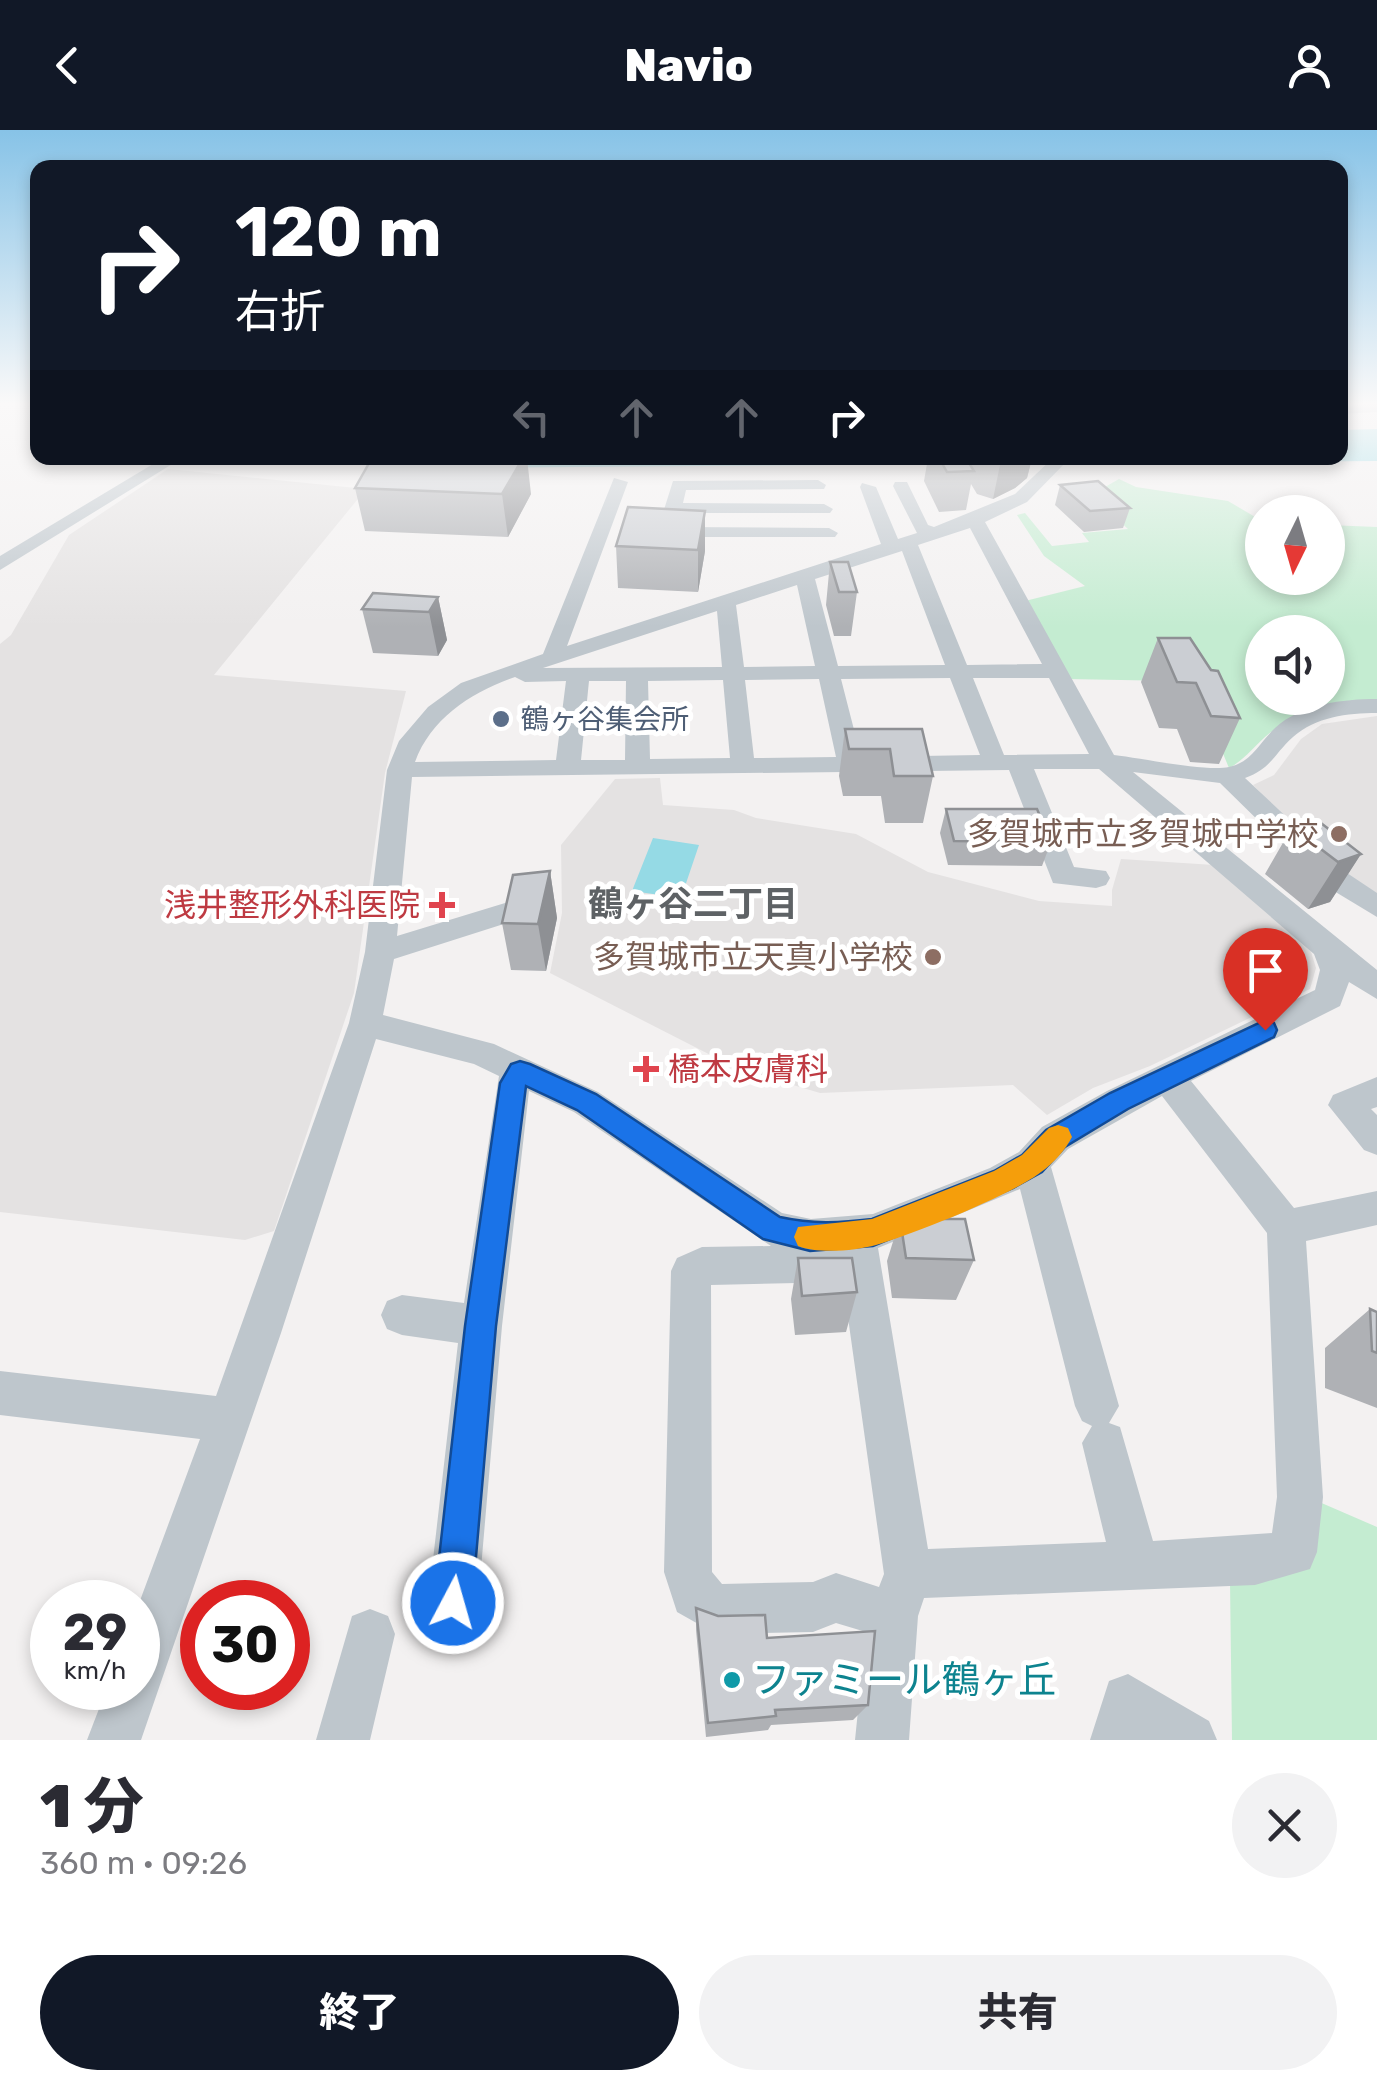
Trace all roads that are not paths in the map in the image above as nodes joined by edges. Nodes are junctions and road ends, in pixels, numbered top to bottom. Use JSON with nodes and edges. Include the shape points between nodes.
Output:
{"nodes":[{"id":1,"x":143,"y":477,"type":"edge"},
{"id":2,"x":1042,"y":477,"type":"edge"},
{"id":3,"x":620,"y":482,"type":"dead end"},
{"id":4,"x":901,"y":486,"type":"dead end"},
{"id":5,"x":868,"y":487,"type":"dead end"},
{"id":6,"x":672,"y":508,"type":"junction"},
{"id":7,"x":824,"y":509,"type":"junction"},
{"id":8,"x":975,"y":520,"type":"junction"},
{"id":9,"x":830,"y":534,"type":"junction"},
{"id":10,"x":935,"y":535,"type":"junction"},
{"id":11,"x":901,"y":547,"type":"junction"},
{"id":12,"x":0,"y":564,"type":"edge"},
{"id":13,"x":838,"y":568,"type":"junction"},
{"id":14,"x":805,"y":578,"type":"junction"},
{"id":15,"x":726,"y":603,"type":"junction"},
{"id":16,"x":618,"y":636,"type":"junction"},
{"id":17,"x":672,"y":647,"type":"junction"},
{"id":18,"x":552,"y":658,"type":"junction"},
{"id":19,"x":1056,"y":671,"type":"junction"},
{"id":20,"x":959,"y":672,"type":"junction"},
{"id":21,"x":830,"y":673,"type":"junction"},
{"id":22,"x":732,"y":674,"type":"junction"},
{"id":23,"x":578,"y":675,"type":"junction"},
{"id":24,"x":626,"y":675,"type":"junction"},
{"id":25,"x":497,"y":676,"type":"junction"},
{"id":26,"x":1377,"y":706,"type":"edge"},
{"id":27,"x":1105,"y":761,"type":"junction"},
{"id":28,"x":1007,"y":763,"type":"junction"},
{"id":29,"x":851,"y":766,"type":"junction"},
{"id":30,"x":638,"y":767,"type":"junction"},
{"id":31,"x":743,"y":767,"type":"junction"},
{"id":32,"x":568,"y":768,"type":"junction"},
{"id":33,"x":400,"y":770,"type":"junction"},
{"id":34,"x":1228,"y":776,"type":"junction"},
{"id":35,"x":1096,"y":878,"type":"dead end"},
{"id":36,"x":531,"y":904,"type":"edge"},
{"id":37,"x":1377,"y":907,"type":"edge"},
{"id":38,"x":1326,"y":948,"type":"junction"},
{"id":39,"x":380,"y":952,"type":"junction"},
{"id":40,"x":1377,"y":987,"type":"edge"},
{"id":41,"x":365,"y":1023,"type":"junction"},
{"id":42,"x":520,"y":1071,"type":"junction"},
{"id":43,"x":1168,"y":1079,"type":"junction"},
{"id":44,"x":1377,"y":1091,"type":"edge"},
{"id":45,"x":1377,"y":1139,"type":"edge"},
{"id":46,"x":1032,"y":1164,"type":"junction"},
{"id":47,"x":1377,"y":1208,"type":"edge"},
{"id":48,"x":1286,"y":1228,"type":"junction"},
{"id":49,"x":858,"y":1249,"type":"junction"},
{"id":50,"x":402,"y":1315,"type":"dead end"},
{"id":51,"x":480,"y":1326,"type":"junction"},
{"id":52,"x":0,"y":1392,"type":"edge"},
{"id":53,"x":229,"y":1420,"type":"junction"},
{"id":54,"x":1136,"y":1566,"type":"junction"},
{"id":55,"x":901,"y":1595,"type":"junction"},
{"id":56,"x":453,"y":1603,"type":"dead end"},
{"id":57,"x":160,"y":1613,"type":"edge"},
{"id":58,"x":370,"y":1634,"type":"dead end"},
{"id":59,"x":125,"y":1710,"type":"edge"},
{"id":60,"x":114,"y":1740,"type":"edge"},
{"id":61,"x":343,"y":1740,"type":"edge"},
{"id":62,"x":882,"y":1740,"type":"edge"},
{"id":63,"x":1117,"y":1740,"type":"edge"},
{"id":64,"x":1190,"y":1740,"type":"edge"}],
"edges":[{"from":1,"to":12,"type":"street"},
{"from":2,"to":8,"type":"street","via":[[1021,498]]},
{"from":3,"to":18,"type":"street"},
{"from":4,"to":10,"type":"street","via":[[922,528]]},
{"from":5,"to":11,"type":"street"},
{"from":6,"to":7,"type":"street"},
{"from":6,"to":7,"type":"street","via":[[679,485],[816,480]]},
{"from":6,"to":9,"type":"street","via":[[666,532]]},
{"from":7,"to":9,"type":"street"},
{"from":8,"to":10,"type":"street"},
{"from":8,"to":19,"type":"street"},
{"from":9,"to":13,"type":"street"},
{"from":10,"to":11,"type":"street"},
{"from":11,"to":13,"type":"street"},
{"from":11,"to":20,"type":"street"},
{"from":13,"to":14,"type":"street"},
{"from":14,"to":15,"type":"street"},
{"from":14,"to":21,"type":"street"},
{"from":15,"to":17,"type":"street"},
{"from":15,"to":22,"type":"street"},
{"from":16,"to":17,"type":"street"},
{"from":16,"to":18,"type":"street"},
{"from":16,"to":24,"type":"street"},
{"from":17,"to":22,"type":"street"},
{"from":17,"to":24,"type":"street"},
{"from":18,"to":25,"type":"street"},
{"from":19,"to":20,"type":"street"},
{"from":19,"to":27,"type":"street"},
{"from":20,"to":21,"type":"street"},
{"from":20,"to":28,"type":"street"},
{"from":21,"to":22,"type":"street"},
{"from":21,"to":29,"type":"street"},
{"from":22,"to":31,"type":"street"},
{"from":23,"to":24,"type":"street"},
{"from":23,"to":25,"type":"street"},
{"from":23,"to":32,"type":"street"},
{"from":24,"to":30,"type":"street"},
{"from":25,"to":33,"type":"street","via":[[436,712],[411,741]]},
{"from":26,"to":34,"type":"street","via":[[1310,716],[1284,732],[1257,766]]},
{"from":27,"to":28,"type":"street"},
{"from":27,"to":34,"type":"street"},
{"from":27,"to":38,"type":"street"},
{"from":28,"to":29,"type":"street"},
{"from":28,"to":35,"type":"street","via":[[1063,876]]},
{"from":29,"to":31,"type":"street"},
{"from":30,"to":31,"type":"street"},
{"from":30,"to":32,"type":"street"},
{"from":32,"to":33,"type":"street"},
{"from":33,"to":39,"type":"street"},
{"from":34,"to":37,"type":"street","via":[[1334,878]]},
{"from":36,"to":39,"type":"street"},
{"from":38,"to":40,"type":"street"},
{"from":38,"to":43,"type":"street","via":[[1336,970],[1329,997]]},
{"from":39,"to":41,"type":"street"},
{"from":41,"to":42,"type":"street","via":[[482,1053]]},
{"from":41,"to":53,"type":"street"},
{"from":42,"to":49,"type":"street","via":[[586,1102],[774,1229]]},
{"from":42,"to":51,"type":"street","via":[[513,1083]]},
{"from":43,"to":46,"type":"street","via":[[1056,1138]]},
{"from":43,"to":48,"type":"street"},
{"from":44,"to":45,"type":"street","via":[[1346,1104]]},
{"from":46,"to":49,"type":"street","via":[[873,1232]]},
{"from":46,"to":54,"type":"street"},
{"from":47,"to":48,"type":"street"},
{"from":48,"to":54,"type":"street","via":[[1300,1497],[1293,1552],[1255,1561]]},
{"from":49,"to":55,"type":"street"},
{"from":49,"to":55,"type":"street","via":[[691,1271],[688,1572],[694,1595],[716,1609],[814,1607],[836,1598]]},
{"from":50,"to":51,"type":"street"},
{"from":51,"to":56,"type":"street"},
{"from":52,"to":53,"type":"street"},
{"from":53,"to":57,"type":"street"},
{"from":54,"to":55,"type":"street"},
{"from":55,"to":62,"type":"street"},
{"from":58,"to":61,"type":"street"},
{"from":59,"to":60,"type":"street"},
{"from":63,"to":64,"type":"street","via":[[1128,1700]]}]}
